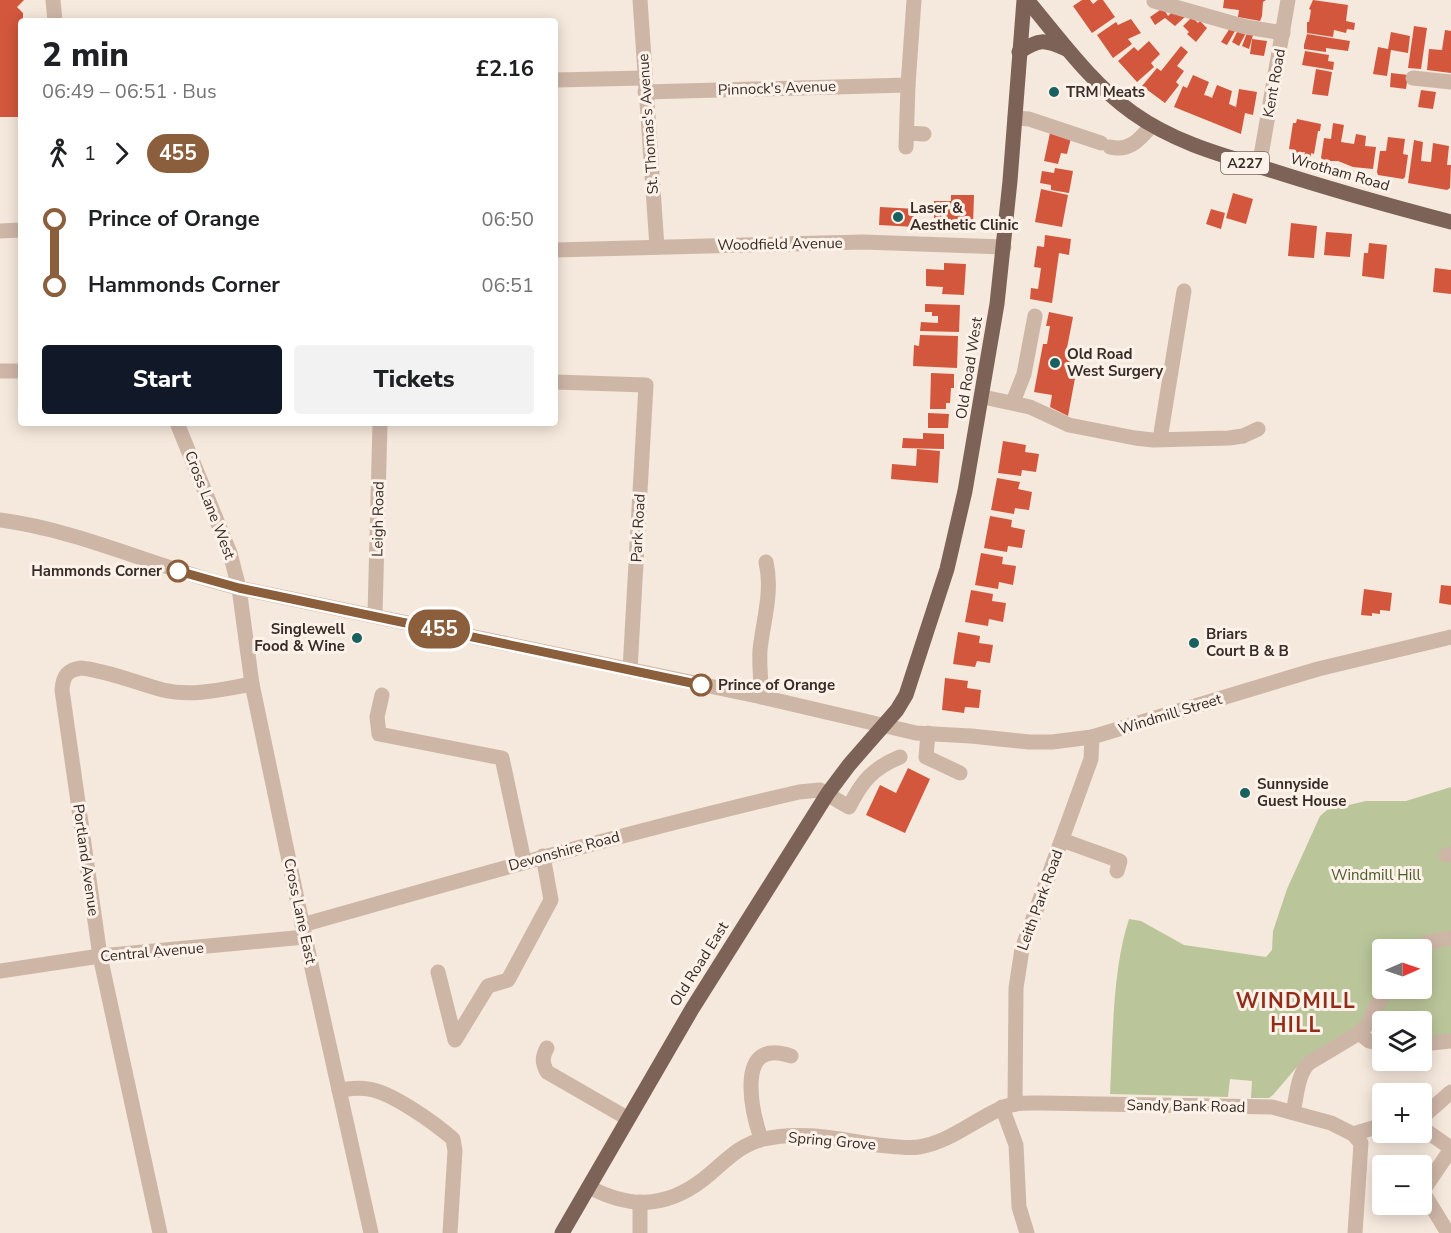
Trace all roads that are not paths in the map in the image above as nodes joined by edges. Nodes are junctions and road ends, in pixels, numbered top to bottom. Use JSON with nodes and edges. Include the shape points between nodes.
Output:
{"nodes":[{"id":1,"x":53,"y":0,"type":"edge"},
{"id":2,"x":640,"y":0,"type":"edge"},
{"id":3,"x":914,"y":0,"type":"edge"},
{"id":4,"x":1025,"y":0,"type":"edge"},
{"id":5,"x":1288,"y":0,"type":"edge"},
{"id":6,"x":1154,"y":1,"type":"edge"},
{"id":7,"x":55,"y":18,"type":"edge"},
{"id":8,"x":1283,"y":33,"type":"junction"},
{"id":9,"x":1068,"y":50,"type":"junction"},
{"id":10,"x":1019,"y":52,"type":"junction"},
{"id":11,"x":1413,"y":78,"type":"dead end"},
{"id":12,"x":558,"y":80,"type":"edge"},
{"id":13,"x":1451,"y":82,"type":"edge"},
{"id":14,"x":645,"y":85,"type":"junction"},
{"id":15,"x":908,"y":85,"type":"junction"},
{"id":16,"x":1015,"y":118,"type":"junction"},
{"id":17,"x":1152,"y":125,"type":"junction"},
{"id":18,"x":924,"y":134,"type":"dead end"},
{"id":19,"x":1259,"y":167,"type":"junction"},
{"id":20,"x":1451,"y":222,"type":"edge"},
{"id":21,"x":18,"y":230,"type":"edge"},
{"id":22,"x":0,"y":231,"type":"edge"},
{"id":23,"x":657,"y":247,"type":"junction"},
{"id":24,"x":1004,"y":247,"type":"junction"},
{"id":25,"x":558,"y":250,"type":"edge"},
{"id":26,"x":1184,"y":291,"type":"dead end"},
{"id":27,"x":1035,"y":316,"type":"dead end"},
{"id":28,"x":0,"y":371,"type":"edge"},
{"id":29,"x":18,"y":371,"type":"edge"},
{"id":30,"x":558,"y":382,"type":"edge"},
{"id":31,"x":983,"y":397,"type":"junction"},
{"id":32,"x":1013,"y":402,"type":"junction"},
{"id":33,"x":178,"y":426,"type":"edge"},
{"id":34,"x":380,"y":426,"type":"edge"},
{"id":35,"x":1258,"y":429,"type":"dead end"},
{"id":36,"x":1160,"y":439,"type":"junction"},
{"id":37,"x":0,"y":520,"type":"edge"},
{"id":38,"x":766,"y":562,"type":"dead end"},
{"id":39,"x":239,"y":588,"type":"junction"},
{"id":40,"x":375,"y":615,"type":"junction"},
{"id":41,"x":1451,"y":637,"type":"edge"},
{"id":42,"x":630,"y":670,"type":"junction"},
{"id":43,"x":252,"y":684,"type":"junction"},
{"id":44,"x":381,"y":695,"type":"dead end"},
{"id":45,"x":762,"y":697,"type":"junction"},
{"id":46,"x":884,"y":726,"type":"junction"},
{"id":47,"x":928,"y":733,"type":"junction"},
{"id":48,"x":1092,"y":737,"type":"junction"},
{"id":49,"x":900,"y":757,"type":"dead end"},
{"id":50,"x":960,"y":773,"type":"dead end"},
{"id":51,"x":828,"y":793,"type":"junction"},
{"id":52,"x":1062,"y":840,"type":"junction"},
{"id":53,"x":543,"y":856,"type":"junction"},
{"id":54,"x":1120,"y":860,"type":"dead end"},
{"id":55,"x":524,"y":861,"type":"junction"},
{"id":56,"x":303,"y":931,"type":"junction"},
{"id":57,"x":1451,"y":938,"type":"edge"},
{"id":58,"x":1432,"y":941,"type":"edge"},
{"id":59,"x":100,"y":956,"type":"junction"},
{"id":60,"x":0,"y":971,"type":"edge"},
{"id":61,"x":438,"y":972,"type":"dead end"},
{"id":62,"x":1381,"y":999,"type":"edge"},
{"id":63,"x":1359,"y":1033,"type":"junction"},
{"id":64,"x":1372,"y":1041,"type":"edge"},
{"id":65,"x":1451,"y":1041,"type":"edge"},
{"id":66,"x":1432,"y":1043,"type":"edge"},
{"id":67,"x":547,"y":1048,"type":"dead end"},
{"id":68,"x":791,"y":1056,"type":"dead end"},
{"id":69,"x":339,"y":1090,"type":"junction"},
{"id":70,"x":1451,"y":1092,"type":"edge"},
{"id":71,"x":1009,"y":1106,"type":"junction"},
{"id":72,"x":1432,"y":1109,"type":"edge"},
{"id":73,"x":1293,"y":1112,"type":"junction"},
{"id":74,"x":627,"y":1118,"type":"junction"},
{"id":75,"x":1372,"y":1128,"type":"edge"},
{"id":76,"x":1353,"y":1134,"type":"junction"},
{"id":77,"x":1432,"y":1135,"type":"edge"},
{"id":78,"x":760,"y":1140,"type":"junction"},
{"id":79,"x":1451,"y":1148,"type":"edge"},
{"id":80,"x":589,"y":1186,"type":"junction"},
{"id":81,"x":640,"y":1202,"type":"junction"},
{"id":82,"x":160,"y":1233,"type":"edge"},
{"id":83,"x":370,"y":1233,"type":"edge"},
{"id":84,"x":450,"y":1233,"type":"edge"},
{"id":85,"x":562,"y":1233,"type":"edge"},
{"id":86,"x":640,"y":1233,"type":"edge"},
{"id":87,"x":1027,"y":1233,"type":"edge"},
{"id":88,"x":1355,"y":1233,"type":"edge"},
{"id":89,"x":1448,"y":1233,"type":"edge"}],
"edges":[{"from":1,"to":7,"type":"street"},
{"from":2,"to":14,"type":"street","name":"St. Thomas's Avenue"},
{"from":3,"to":15,"type":"street"},
{"from":4,"to":9,"type":"main road","name":"Wrotham Road","number":"A227"},
{"from":4,"to":10,"type":"main road","name":"Old Road West"},
{"from":5,"to":8,"type":"street","name":"Kent Road"},
{"from":6,"to":8,"type":"street","via":[[1246,27]]},
{"from":8,"to":19,"type":"street","name":"Kent Road"},
{"from":9,"to":10,"type":"main road","number":"A227","via":[[1041,41]]},
{"from":9,"to":17,"type":"main road","name":"Wrotham Road","number":"A227","via":[[1113,97]]},
{"from":10,"to":16,"type":"main road","name":"Old Road West"},
{"from":11,"to":13,"type":"street"},
{"from":12,"to":14,"type":"street","name":"Pinnock's Avenue"},
{"from":14,"to":15,"type":"street","name":"Pinnock's Avenue"},
{"from":14,"to":23,"type":"street","name":"St. Thomas's Avenue"},
{"from":15,"to":18,"type":"street","via":[[907,140]]},
{"from":16,"to":17,"type":"street","via":[[1029,119],[1120,149],[1140,139]]},
{"from":16,"to":24,"type":"main road","name":"Old Road West"},
{"from":17,"to":19,"type":"main road","name":"Wrotham Road","number":"A227","via":[[1186,142]]},
{"from":19,"to":20,"type":"main road","name":"Wrotham Road","number":"A227"},
{"from":21,"to":22,"type":"street"},
{"from":23,"to":24,"type":"street","name":"Woodfield Avenue","via":[[863,242]]},
{"from":23,"to":25,"type":"street","name":"Woodfield Avenue"},
{"from":24,"to":31,"type":"main road","name":"Old Road West"},
{"from":26,"to":36,"type":"street"},
{"from":27,"to":32,"type":"street","via":[[1024,374]]},
{"from":28,"to":29,"type":"street"},
{"from":30,"to":42,"type":"street","name":"Park Road","via":[[646,385]]},
{"from":31,"to":32,"type":"street"},
{"from":31,"to":46,"type":"main road","name":"Old Road West","via":[[947,569],[909,688]]},
{"from":32,"to":36,"type":"street","via":[[1075,426]]},
{"from":33,"to":39,"type":"street","name":"Cross Lane West","via":[[230,553]]},
{"from":34,"to":40,"type":"street","name":"Leigh Road"},
{"from":35,"to":36,"type":"street","via":[[1233,437]]},
{"from":37,"to":39,"type":"street","name":"Windmill Street","via":[[62,532]]},
{"from":38,"to":45,"type":"street","via":[[770,575],[760,658]]},
{"from":39,"to":40,"type":"street","name":"Windmill Street"},
{"from":39,"to":43,"type":"street","name":"Cross Lane East"},
{"from":40,"to":42,"type":"street","name":"Windmill Street"},
{"from":41,"to":48,"type":"street","name":"Windmill Street","via":[[1318,669]]},
{"from":42,"to":45,"type":"street","name":"Windmill Street"},
{"from":43,"to":56,"type":"street","name":"Cross Lane East"},
{"from":43,"to":59,"type":"street","name":"Portland Avenue","via":[[184,693],[81,668],[63,678]]},
{"from":44,"to":55,"type":"street","via":[[379,734],[502,758]]},
{"from":45,"to":46,"type":"street","name":"Windmill Street"},
{"from":46,"to":47,"type":"street","name":"Windmill Street"},
{"from":46,"to":51,"type":"main road","name":"Old Road East"},
{"from":47,"to":48,"type":"street","name":"Windmill Street","via":[[1029,742]]},
{"from":47,"to":50,"type":"street","via":[[926,756]]},
{"from":48,"to":52,"type":"street","name":"Leith Park Road","via":[[1091,759]]},
{"from":49,"to":51,"type":"street","via":[[871,773],[849,807]]},
{"from":51,"to":53,"type":"street","name":"Devonshire Road","via":[[799,792]]},
{"from":51,"to":74,"type":"main road","name":"Old Road East"},
{"from":52,"to":54,"type":"street"},
{"from":52,"to":71,"type":"street","name":"Leith Park Road","via":[[1018,966]]},
{"from":53,"to":55,"type":"street","name":"Devonshire Road"},
{"from":53,"to":61,"type":"street","via":[[551,900],[508,980],[488,986],[455,1040]]},
{"from":55,"to":56,"type":"street","name":"Devonshire Road"},
{"from":56,"to":59,"type":"street","name":"Central Avenue"},
{"from":56,"to":69,"type":"street","name":"Cross Lane East"},
{"from":57,"to":58,"type":"street"},
{"from":59,"to":60,"type":"street","name":"Central Avenue"},
{"from":59,"to":82,"type":"street","name":"Portland Avenue"},
{"from":62,"to":63,"type":"street"},
{"from":63,"to":64,"type":"street"},
{"from":63,"to":73,"type":"street","via":[[1307,1065]]},
{"from":65,"to":66,"type":"street"},
{"from":67,"to":74,"type":"street","via":[[543,1057],[547,1071]]},
{"from":68,"to":78,"type":"street","via":[[766,1054],[751,1074]]},
{"from":69,"to":83,"type":"street","name":"Cross Lane East"},
{"from":69,"to":84,"type":"street","via":[[370,1089],[386,1094],[453,1139]]},
{"from":70,"to":72,"type":"street"},
{"from":71,"to":73,"type":"street","name":"Sandy Bank Road","via":[[1042,1102],[1269,1107]]},
{"from":71,"to":78,"type":"street","name":"Spring Grove","via":[[920,1147],[805,1136]]},
{"from":71,"to":87,"type":"street","name":"Leith Park Road","via":[[1016,1145],[1019,1207]]},
{"from":73,"to":76,"type":"street","name":"Sandy Bank Road"},
{"from":74,"to":80,"type":"main road","name":"Old Road East"},
{"from":75,"to":76,"type":"street"},
{"from":76,"to":88,"type":"street","via":[[1361,1147]]},
{"from":77,"to":79,"type":"street"},
{"from":78,"to":81,"type":"street","name":"Spring Grove","via":[[735,1153],[690,1189],[664,1199]]},
{"from":79,"to":89,"type":"street","via":[[1424,1189]]},
{"from":80,"to":81,"type":"street","name":"Spring Grove","via":[[620,1200]]},
{"from":80,"to":85,"type":"main road","name":"Old Road East"},
{"from":81,"to":86,"type":"street"}]}
